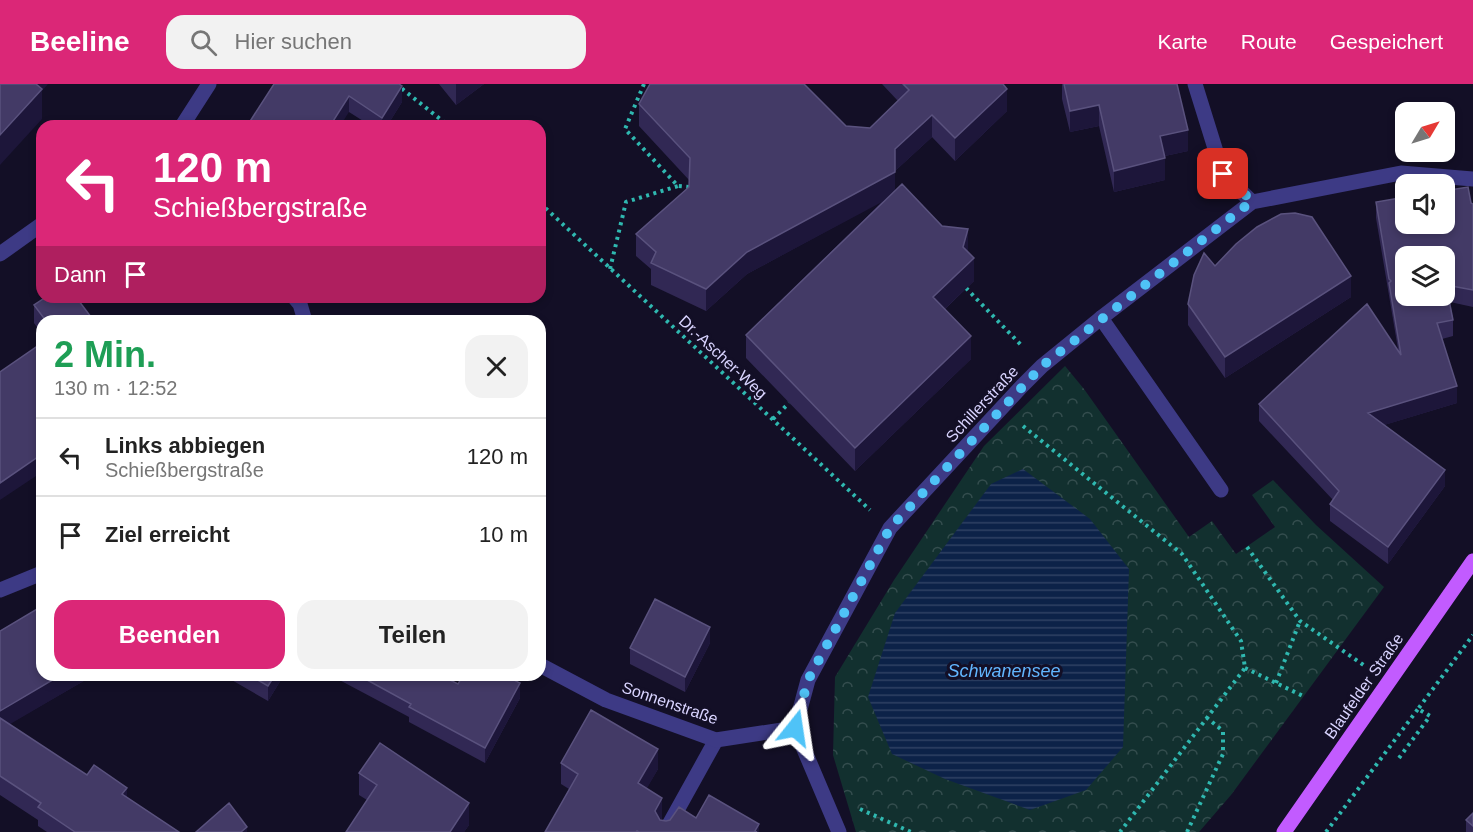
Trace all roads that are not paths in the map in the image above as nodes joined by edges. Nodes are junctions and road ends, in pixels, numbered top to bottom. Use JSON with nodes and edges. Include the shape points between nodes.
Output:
{"nodes":[{"id":1,"x":209,"y":84,"type":"edge"},
{"id":2,"x":1195,"y":84,"type":"edge"},
{"id":3,"x":186,"y":120,"type":"edge"},
{"id":4,"x":1473,"y":179,"type":"edge"},
{"id":5,"x":1252,"y":201,"type":"junction"},
{"id":6,"x":36,"y":228,"type":"edge"},
{"id":7,"x":0,"y":254,"type":"edge"},
{"id":8,"x":1101,"y":318,"type":"junction"},
{"id":9,"x":1221,"y":490,"type":"dead end"},
{"id":10,"x":1473,"y":561,"type":"edge"},
{"id":11,"x":36,"y":575,"type":"edge"},
{"id":12,"x":0,"y":590,"type":"edge"},
{"id":13,"x":546,"y":668,"type":"edge"},
{"id":14,"x":795,"y":728,"type":"junction"},
{"id":15,"x":716,"y":740,"type":"junction"},
{"id":16,"x":665,"y":832,"type":"edge"},
{"id":17,"x":839,"y":832,"type":"edge"},
{"id":18,"x":1284,"y":832,"type":"edge"}],
"edges":[{"from":1,"to":3,"type":"street"},
{"from":2,"to":5,"type":"street","via":[[1223,174]]},
{"from":4,"to":5,"type":"street","name":"Schillerstraße","via":[[1401,173]]},
{"from":5,"to":8,"type":"street","name":"Schillerstraße"},
{"from":6,"to":7,"type":"street"},
{"from":8,"to":9,"type":"street"},
{"from":8,"to":14,"type":"street","name":"Schillerstraße","via":[[1042,366],[890,528],[808,680]]},
{"from":10,"to":18,"type":"main road","name":"Blaufelder Straße"},
{"from":11,"to":12,"type":"street"},
{"from":13,"to":15,"type":"street","name":"Sonnenstraße","via":[[606,700]]},
{"from":14,"to":15,"type":"street","name":"Sonnenstraße"},
{"from":14,"to":17,"type":"street"},
{"from":15,"to":16,"type":"street"}]}
